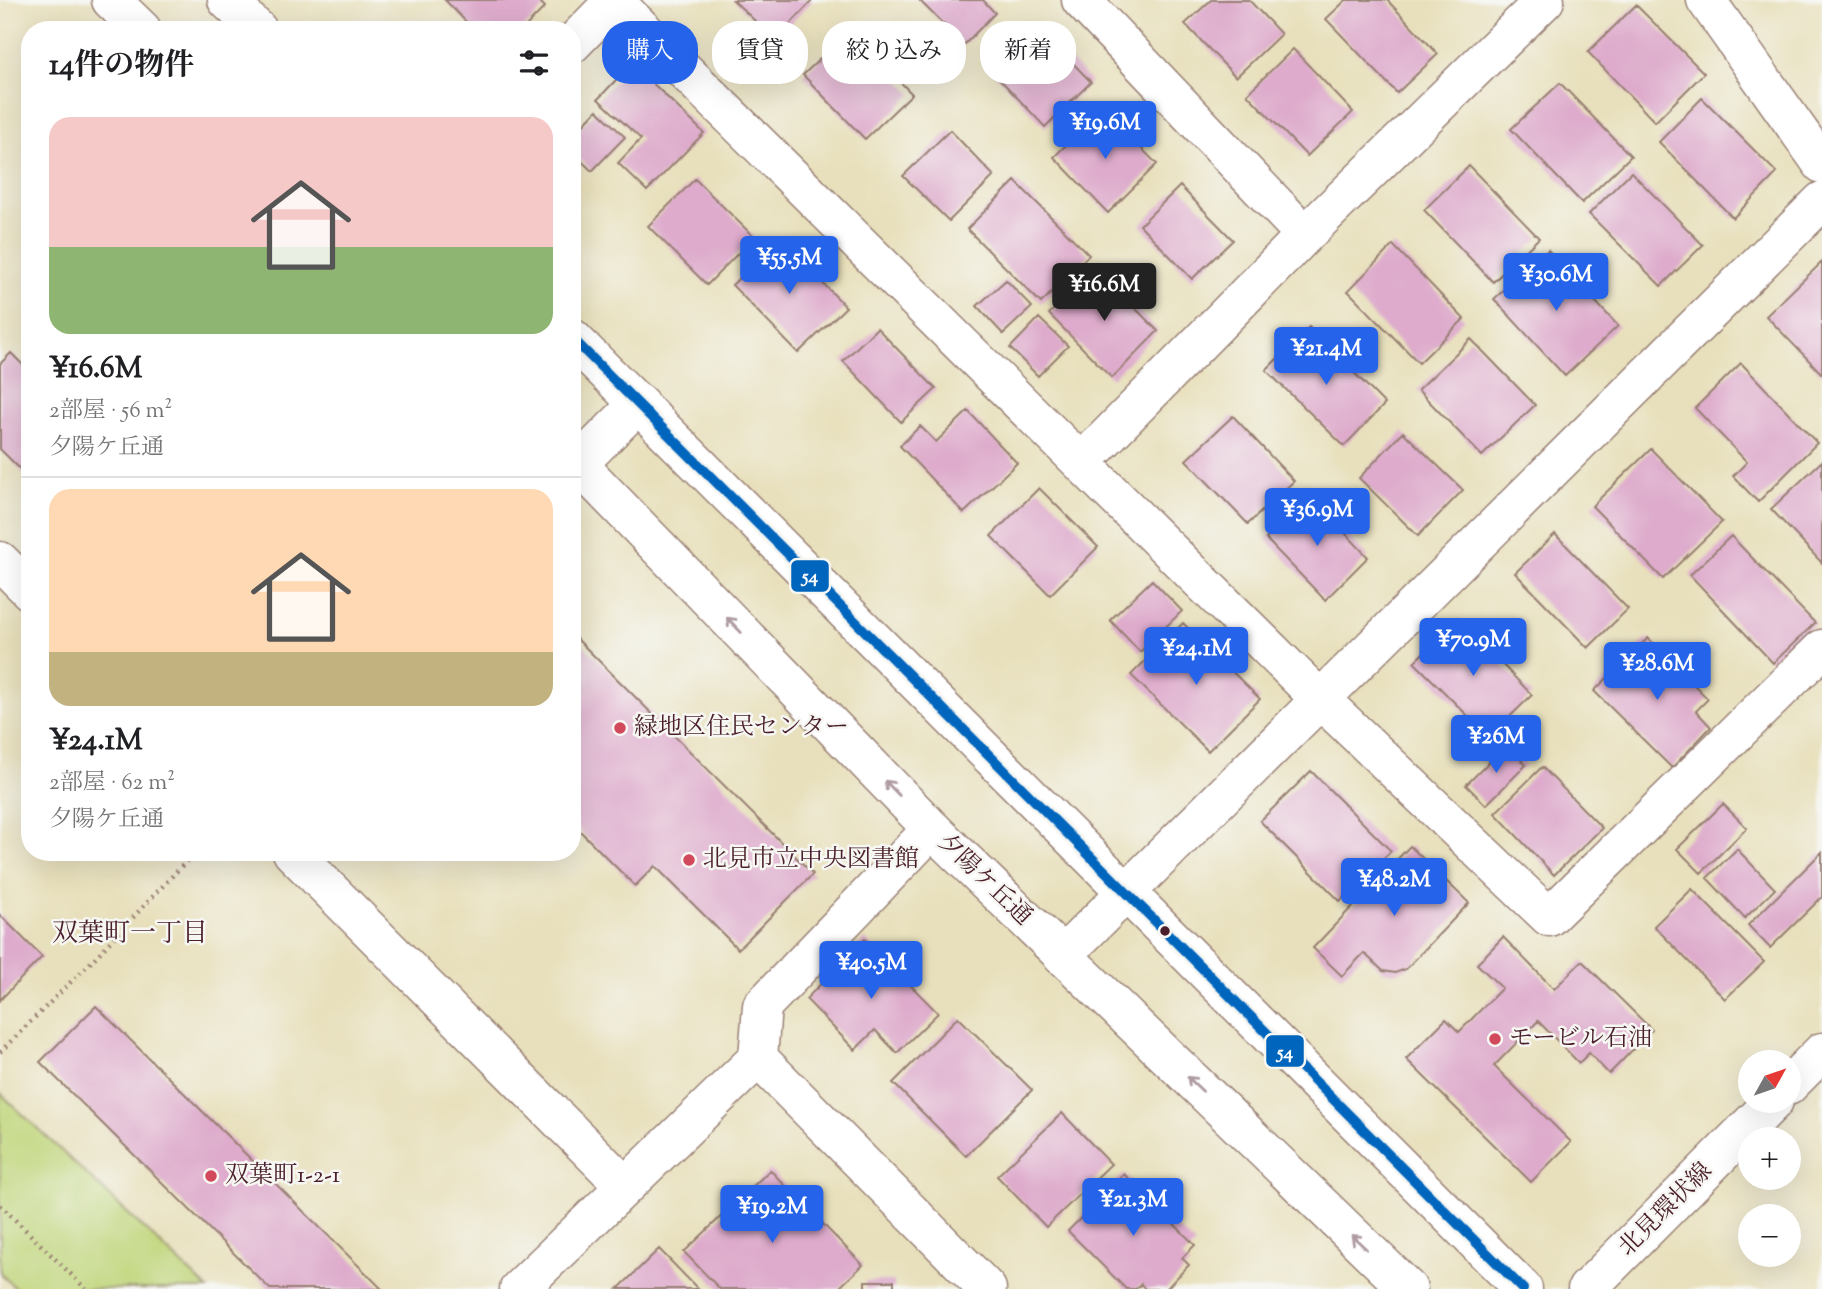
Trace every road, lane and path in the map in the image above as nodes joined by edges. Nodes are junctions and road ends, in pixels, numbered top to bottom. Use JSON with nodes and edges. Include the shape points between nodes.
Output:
{"nodes":[{"id":1,"x":111,"y":0,"type":"edge"},
{"id":2,"x":227,"y":0,"type":"edge"},
{"id":3,"x":614,"y":0,"type":"edge"},
{"id":4,"x":1545,"y":0,"type":"edge"},
{"id":5,"x":1706,"y":0,"type":"edge"},
{"id":6,"x":1084,"y":1,"type":"edge"},
{"id":7,"x":133,"y":21,"type":"edge"},
{"id":8,"x":249,"y":21,"type":"edge"},
{"id":9,"x":581,"y":35,"type":"edge"},
{"id":10,"x":1822,"y":164,"type":"edge"},
{"id":11,"x":1822,"y":201,"type":"edge"},
{"id":12,"x":1305,"y":235,"type":"junction"},
{"id":13,"x":581,"y":347,"type":"edge"},
{"id":14,"x":639,"y":403,"type":"junction"},
{"id":15,"x":581,"y":457,"type":"edge"},
{"id":16,"x":1082,"y":462,"type":"junction"},
{"id":17,"x":581,"y":471,"type":"edge"},
{"id":18,"x":0,"y":561,"type":"edge"},
{"id":19,"x":21,"y":582,"type":"edge"},
{"id":20,"x":1822,"y":649,"type":"edge"},
{"id":21,"x":1320,"y":699,"type":"junction"},
{"id":22,"x":932,"y":830,"type":"junction"},
{"id":23,"x":186,"y":861,"type":"edge"},
{"id":24,"x":301,"y":861,"type":"edge"},
{"id":25,"x":1125,"y":894,"type":"junction"},
{"id":26,"x":1062,"y":956,"type":"junction"},
{"id":27,"x":0,"y":1052,"type":"edge"},
{"id":28,"x":1822,"y":1052,"type":"edge"},
{"id":29,"x":758,"y":1058,"type":"junction"},
{"id":30,"x":1801,"y":1073,"type":"edge"},
{"id":31,"x":1762,"y":1113,"type":"edge"},
{"id":32,"x":624,"y":1185,"type":"junction"},
{"id":33,"x":0,"y":1205,"type":"edge"},
{"id":34,"x":86,"y":1289,"type":"edge"},
{"id":35,"x":519,"y":1289,"type":"edge"},
{"id":36,"x":987,"y":1289,"type":"edge"},
{"id":37,"x":1408,"y":1289,"type":"edge"},
{"id":38,"x":1523,"y":1289,"type":"edge"},
{"id":39,"x":1587,"y":1289,"type":"edge"}],
"edges":[{"from":1,"to":7,"type":"street"},
{"from":2,"to":8,"type":"street"},
{"from":3,"to":9,"type":"street"},
{"from":3,"to":16,"type":"street"},
{"from":4,"to":12,"type":"street"},
{"from":5,"to":10,"type":"street"},
{"from":6,"to":12,"type":"street"},
{"from":11,"to":21,"type":"street"},
{"from":12,"to":16,"type":"street"},
{"from":13,"to":14,"type":"street"},
{"from":14,"to":15,"type":"street"},
{"from":14,"to":25,"type":"street"},
{"from":16,"to":21,"type":"street"},
{"from":22,"to":17,"type":"street","name":"夕陽ケ丘通","one_way":true},
{"from":18,"to":19,"type":"street"},
{"from":20,"to":21,"type":"street","via":[[1549,917]]},
{"from":21,"to":25,"type":"street"},
{"from":22,"to":26,"type":"street","name":"夕陽ケ丘通"},
{"from":22,"to":29,"type":"street","via":[[762,1006]]},
{"from":23,"to":27,"type":"path"},
{"from":24,"to":32,"type":"street"},
{"from":25,"to":26,"type":"street"},
{"from":25,"to":38,"type":"street"},
{"from":37,"to":26,"type":"street","name":"夕陽ケ丘通","one_way":true},
{"from":28,"to":30,"type":"street"},
{"from":29,"to":32,"type":"street"},
{"from":29,"to":36,"type":"street"},
{"from":31,"to":39,"type":"street","name":"北見環状線"},
{"from":32,"to":35,"type":"street"},
{"from":33,"to":34,"type":"path"}]}
